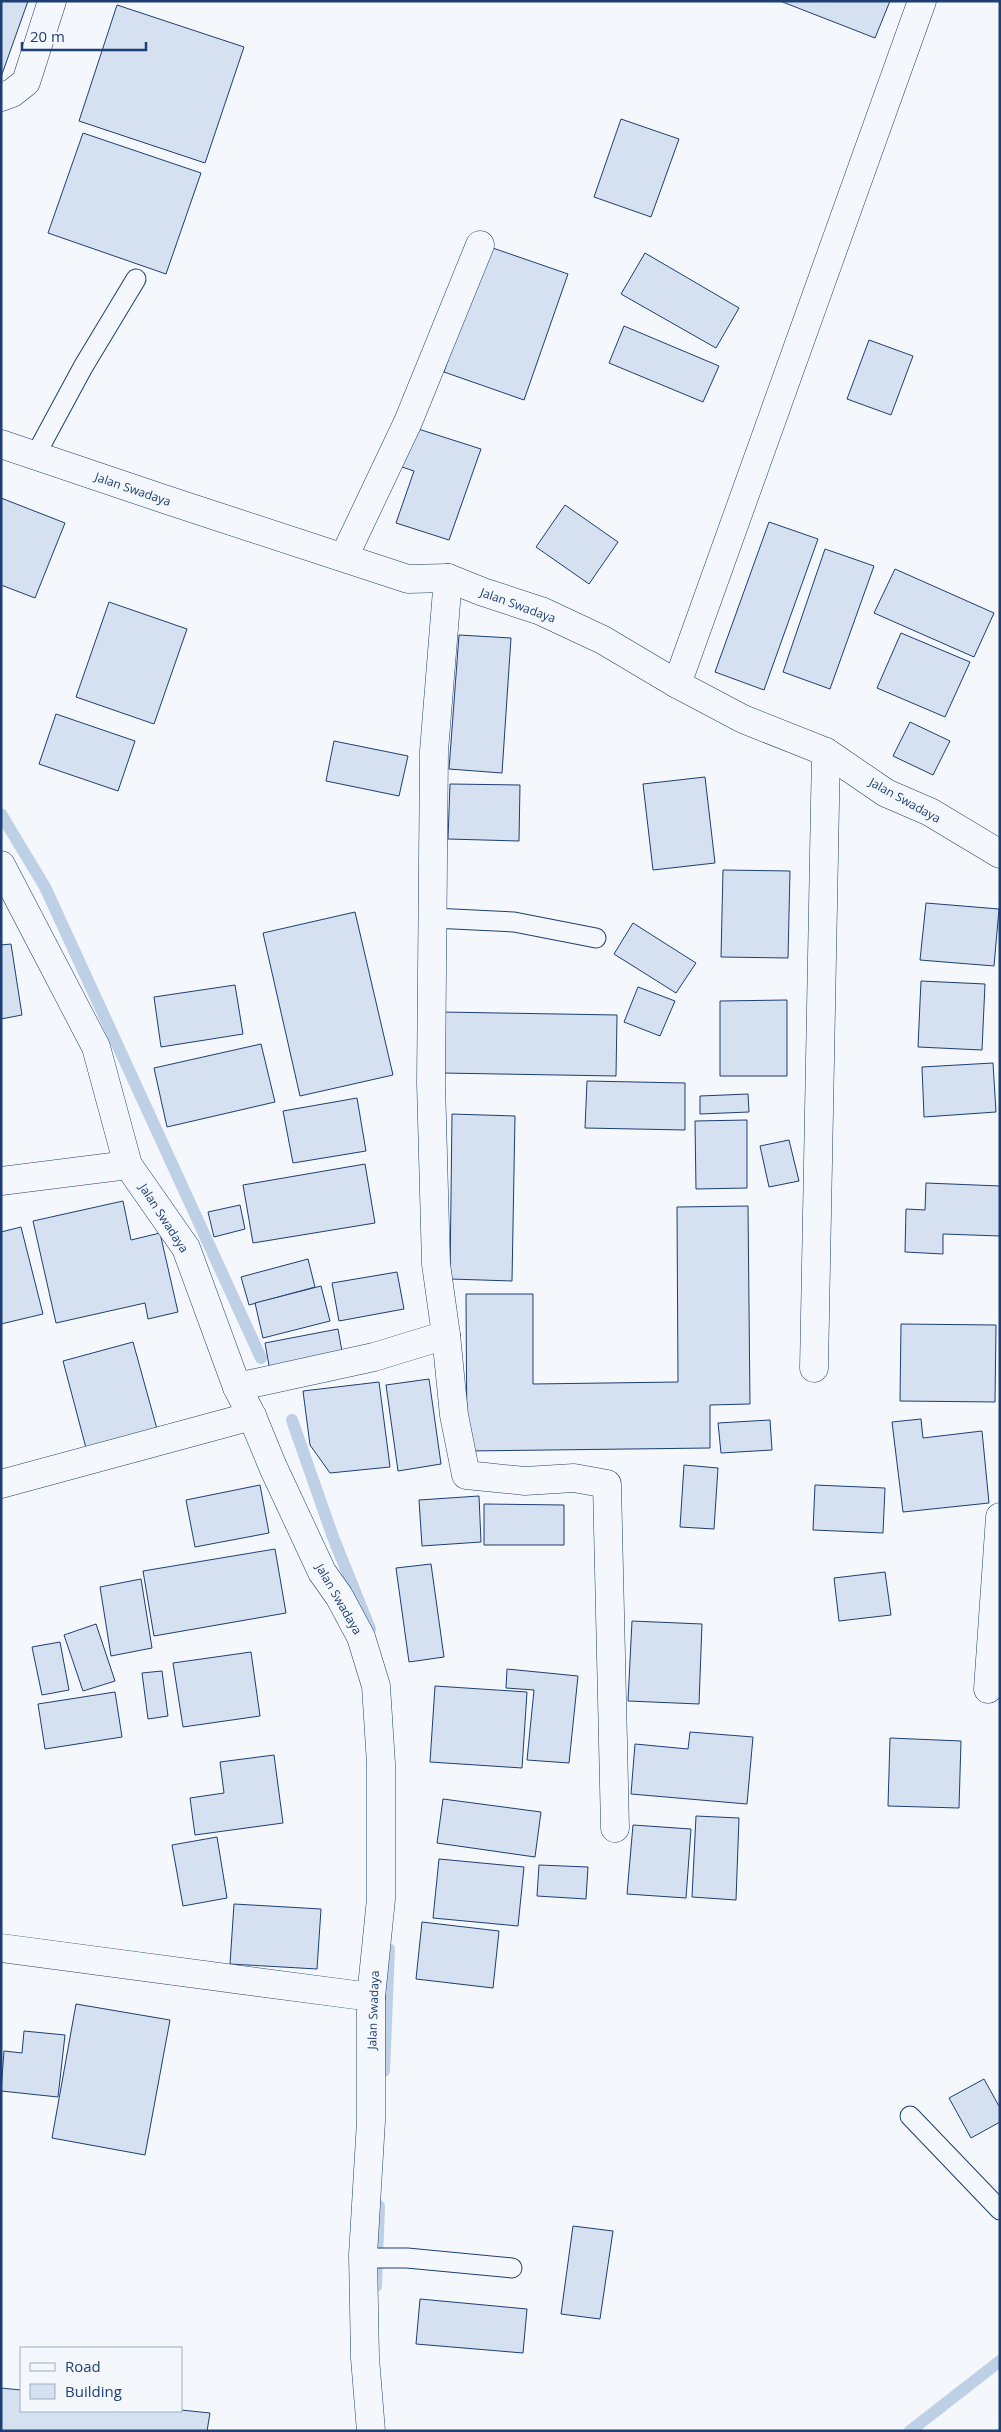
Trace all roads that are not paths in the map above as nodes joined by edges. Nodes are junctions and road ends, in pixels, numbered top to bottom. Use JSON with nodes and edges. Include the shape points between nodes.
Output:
{"nodes":[{"id":1,"x":52,"y":1,"type":"edge"},
{"id":2,"x":922,"y":1,"type":"edge"},
{"id":3,"x":1,"y":97,"type":"edge"},
{"id":4,"x":480,"y":245,"type":"dead end"},
{"id":5,"x":136,"y":279,"type":"dead end"},
{"id":6,"x":1,"y":444,"type":"edge"},
{"id":7,"x":36,"y":456,"type":"junction"},
{"id":8,"x":344,"y":557,"type":"junction"},
{"id":9,"x":448,"y":578,"type":"junction"},
{"id":10,"x":677,"y":684,"type":"junction"},
{"id":11,"x":826,"y":752,"type":"junction"},
{"id":12,"x":1000,"y":854,"type":"edge"},
{"id":13,"x":1,"y":866,"type":"edge"},
{"id":14,"x":433,"y":918,"type":"junction"},
{"id":15,"x":596,"y":938,"type":"dead end"},
{"id":16,"x":128,"y":1165,"type":"junction"},
{"id":17,"x":1,"y":1181,"type":"edge"},
{"id":18,"x":446,"y":1335,"type":"junction"},
{"id":19,"x":814,"y":1368,"type":"dead end"},
{"id":20,"x":237,"y":1387,"type":"junction"},
{"id":21,"x":252,"y":1416,"type":"junction"},
{"id":22,"x":1,"y":1484,"type":"edge"},
{"id":23,"x":1000,"y":1517,"type":"edge"},
{"id":24,"x":988,"y":1689,"type":"dead end"},
{"id":25,"x":615,"y":1828,"type":"dead end"},
{"id":26,"x":1,"y":1948,"type":"edge"},
{"id":27,"x":371,"y":1997,"type":"junction"},
{"id":28,"x":910,"y":2116,"type":"dead end"},
{"id":29,"x":1000,"y":2210,"type":"edge"},
{"id":30,"x":368,"y":2257,"type":"junction"},
{"id":31,"x":512,"y":2268,"type":"dead end"},
{"id":32,"x":371,"y":2431,"type":"edge"}],
"edges":[{"from":1,"to":3,"type":"street","via":[[26,82]]},
{"from":2,"to":10,"type":"street"},
{"from":4,"to":8,"type":"street","via":[[408,422]]},
{"from":5,"to":7,"type":"lane","via":[[83,367]]},
{"from":6,"to":7,"type":"street","name":"Jalan Swadaya"},
{"from":7,"to":8,"type":"street","name":"Jalan Swadaya"},
{"from":8,"to":9,"type":"street","name":"Jalan Swadaya","via":[[408,579]]},
{"from":9,"to":10,"type":"street","name":"Jalan Swadaya","via":[[541,610],[603,640]]},
{"from":9,"to":14,"type":"street","via":[[434,751]]},
{"from":10,"to":11,"type":"street","name":"Jalan Swadaya","via":[[742,719]]},
{"from":11,"to":12,"type":"street","name":"Jalan Swadaya","via":[[886,793],[930,812]]},
{"from":11,"to":19,"type":"street"},
{"from":13,"to":16,"type":"street","name":"Jalan Swadaya","via":[[96,1047]]},
{"from":14,"to":15,"type":"lane","via":[[514,922]]},
{"from":14,"to":18,"type":"street","via":[[431,1083],[436,1264]]},
{"from":16,"to":17,"type":"street"},
{"from":16,"to":20,"type":"street","name":"Jalan Swadaya","via":[[186,1248]]},
{"from":18,"to":20,"type":"street","via":[[374,1357]]},
{"from":18,"to":25,"type":"street","via":[[454,1415],[466,1475],[525,1481],[574,1478],[607,1484]]},
{"from":20,"to":21,"type":"street","name":"Jalan Swadaya"},
{"from":21,"to":22,"type":"street"},
{"from":21,"to":27,"type":"street","name":"Jalan Swadaya","via":[[322,1572],[361,1637],[376,1686],[381,1764],[381,1899]]},
{"from":23,"to":24,"type":"street"},
{"from":26,"to":27,"type":"street"},
{"from":27,"to":30,"type":"street","name":"Jalan Swadaya"},
{"from":28,"to":29,"type":"lane"},
{"from":30,"to":31,"type":"lane"},
{"from":30,"to":32,"type":"street","name":"Jalan Swadaya","via":[[365,2358]]}]}
